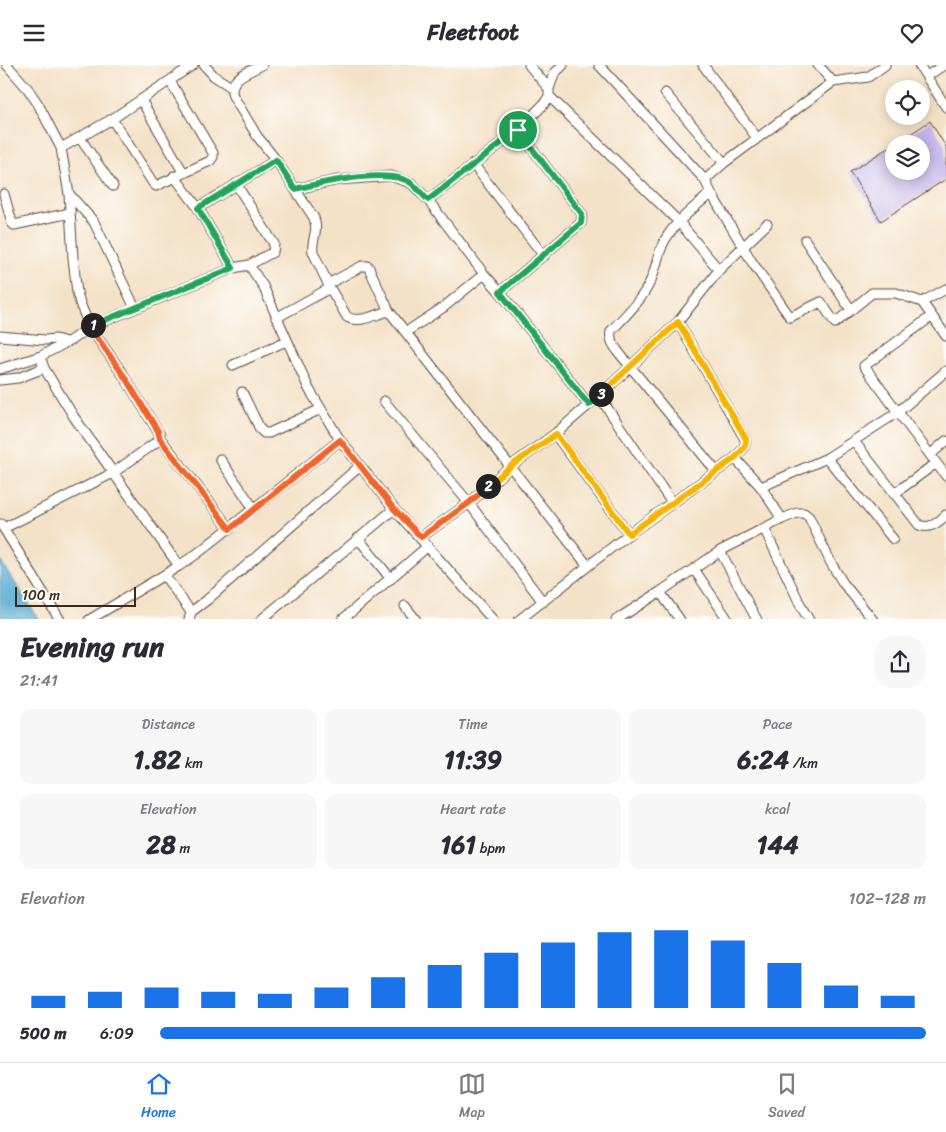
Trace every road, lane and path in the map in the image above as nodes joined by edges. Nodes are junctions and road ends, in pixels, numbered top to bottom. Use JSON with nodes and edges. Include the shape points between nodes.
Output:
{"nodes":[{"id":1,"x":7,"y":65,"type":"edge"},
{"id":2,"x":193,"y":65,"type":"edge"},
{"id":3,"x":204,"y":65,"type":"edge"},
{"id":4,"x":262,"y":65,"type":"edge"},
{"id":5,"x":528,"y":65,"type":"edge"},
{"id":6,"x":563,"y":65,"type":"edge"},
{"id":7,"x":599,"y":65,"type":"edge"},
{"id":8,"x":703,"y":65,"type":"edge"},
{"id":9,"x":818,"y":65,"type":"edge"},
{"id":10,"x":885,"y":65,"type":"edge"},
{"id":11,"x":919,"y":65,"type":"edge"},
{"id":12,"x":944,"y":65,"type":"edge"},
{"id":13,"x":926,"y":76,"type":"junction"},
{"id":14,"x":170,"y":81,"type":"junction"},
{"id":15,"x":833,"y":82,"type":"junction"},
{"id":16,"x":231,"y":87,"type":"junction"},
{"id":17,"x":549,"y":92,"type":"junction"},
{"id":18,"x":665,"y":93,"type":"dead end"},
{"id":19,"x":141,"y":100,"type":"junction"},
{"id":20,"x":946,"y":107,"type":"edge"},
{"id":21,"x":112,"y":119,"type":"junction"},
{"id":22,"x":518,"y":130,"type":"junction"},
{"id":23,"x":80,"y":138,"type":"junction"},
{"id":24,"x":757,"y":139,"type":"junction"},
{"id":25,"x":60,"y":148,"type":"junction"},
{"id":26,"x":276,"y":160,"type":"junction"},
{"id":27,"x":724,"y":163,"type":"junction"},
{"id":28,"x":472,"y":164,"type":"junction"},
{"id":29,"x":179,"y":174,"type":"junction"},
{"id":30,"x":705,"y":180,"type":"junction"},
{"id":31,"x":236,"y":184,"type":"junction"},
{"id":32,"x":114,"y":186,"type":"dead end"},
{"id":33,"x":295,"y":189,"type":"junction"},
{"id":34,"x":710,"y":193,"type":"junction"},
{"id":35,"x":4,"y":194,"type":"dead end"},
{"id":36,"x":69,"y":194,"type":"junction"},
{"id":37,"x":428,"y":200,"type":"junction"},
{"id":38,"x":198,"y":208,"type":"junction"},
{"id":39,"x":70,"y":213,"type":"junction"},
{"id":40,"x":679,"y":222,"type":"junction"},
{"id":41,"x":767,"y":225,"type":"dead end"},
{"id":42,"x":805,"y":240,"type":"dead end"},
{"id":43,"x":743,"y":246,"type":"junction"},
{"id":44,"x":544,"y":256,"type":"junction"},
{"id":45,"x":249,"y":265,"type":"junction"},
{"id":46,"x":233,"y":268,"type":"junction"},
{"id":47,"x":719,"y":270,"type":"junction"},
{"id":48,"x":484,"y":274,"type":"junction"},
{"id":49,"x":329,"y":286,"type":"junction"},
{"id":50,"x":946,"y":289,"type":"edge"},
{"id":51,"x":500,"y":292,"type":"junction"},
{"id":52,"x":922,"y":303,"type":"junction"},
{"id":53,"x":135,"y":308,"type":"junction"},
{"id":54,"x":851,"y":310,"type":"junction"},
{"id":55,"x":389,"y":311,"type":"junction"},
{"id":56,"x":932,"y":316,"type":"junction"},
{"id":57,"x":276,"y":319,"type":"junction"},
{"id":58,"x":678,"y":322,"type":"junction"},
{"id":59,"x":90,"y":327,"type":"junction"},
{"id":60,"x":406,"y":332,"type":"junction"},
{"id":61,"x":946,"y":335,"type":"edge"},
{"id":62,"x":0,"y":336,"type":"edge"},
{"id":63,"x":286,"y":341,"type":"junction"},
{"id":64,"x":66,"y":342,"type":"junction"},
{"id":65,"x":41,"y":356,"type":"junction"},
{"id":66,"x":233,"y":365,"type":"dead end"},
{"id":67,"x":631,"y":367,"type":"junction"},
{"id":68,"x":44,"y":368,"type":"junction"},
{"id":69,"x":0,"y":369,"type":"edge"},
{"id":70,"x":946,"y":371,"type":"edge"},
{"id":71,"x":0,"y":380,"type":"edge"},
{"id":72,"x":242,"y":392,"type":"dead end"},
{"id":73,"x":599,"y":396,"type":"junction"},
{"id":74,"x":384,"y":401,"type":"dead end"},
{"id":75,"x":589,"y":405,"type":"junction"},
{"id":76,"x":321,"y":409,"type":"junction"},
{"id":77,"x":898,"y":412,"type":"junction"},
{"id":78,"x":556,"y":434,"type":"junction"},
{"id":79,"x":160,"y":439,"type":"junction"},
{"id":80,"x":340,"y":440,"type":"junction"},
{"id":81,"x":854,"y":441,"type":"junction"},
{"id":82,"x":946,"y":441,"type":"edge"},
{"id":83,"x":930,"y":455,"type":"junction"},
{"id":84,"x":735,"y":458,"type":"junction"},
{"id":85,"x":827,"y":458,"type":"junction"},
{"id":86,"x":220,"y":459,"type":"dead end"},
{"id":87,"x":936,"y":463,"type":"junction"},
{"id":88,"x":360,"y":466,"type":"junction"},
{"id":89,"x":511,"y":466,"type":"junction"},
{"id":90,"x":716,"y":471,"type":"junction"},
{"id":91,"x":113,"y":473,"type":"junction"},
{"id":92,"x":946,"y":476,"type":"edge"},
{"id":93,"x":761,"y":487,"type":"junction"},
{"id":94,"x":894,"y":495,"type":"junction"},
{"id":95,"x":469,"y":503,"type":"junction"},
{"id":96,"x":672,"y":503,"type":"junction"},
{"id":97,"x":254,"y":509,"type":"junction"},
{"id":98,"x":394,"y":509,"type":"junction"},
{"id":99,"x":946,"y":515,"type":"edge"},
{"id":100,"x":782,"y":519,"type":"junction"},
{"id":101,"x":2,"y":525,"type":"edge"},
{"id":102,"x":764,"y":528,"type":"junction"},
{"id":103,"x":230,"y":529,"type":"junction"},
{"id":104,"x":629,"y":534,"type":"junction"},
{"id":105,"x":421,"y":537,"type":"junction"},
{"id":106,"x":358,"y":538,"type":"junction"},
{"id":107,"x":893,"y":539,"type":"dead end"},
{"id":108,"x":428,"y":545,"type":"junction"},
{"id":109,"x":720,"y":551,"type":"junction"},
{"id":110,"x":588,"y":566,"type":"junction"},
{"id":111,"x":179,"y":567,"type":"junction"},
{"id":112,"x":694,"y":569,"type":"junction"},
{"id":113,"x":164,"y":575,"type":"junction"},
{"id":114,"x":391,"y":579,"type":"junction"},
{"id":115,"x":660,"y":592,"type":"junction"},
{"id":116,"x":543,"y":602,"type":"junction"},
{"id":117,"x":405,"y":605,"type":"dead end"},
{"id":118,"x":190,"y":616,"type":"edge"},
{"id":119,"x":346,"y":618,"type":"edge"},
{"id":120,"x":60,"y":619,"type":"edge"},
{"id":121,"x":89,"y":619,"type":"edge"},
{"id":122,"x":260,"y":619,"type":"edge"},
{"id":123,"x":416,"y":619,"type":"edge"},
{"id":124,"x":493,"y":619,"type":"edge"},
{"id":125,"x":519,"y":619,"type":"edge"},
{"id":126,"x":616,"y":619,"type":"edge"},
{"id":127,"x":680,"y":619,"type":"edge"},
{"id":128,"x":728,"y":619,"type":"edge"},
{"id":129,"x":757,"y":619,"type":"edge"},
{"id":130,"x":810,"y":619,"type":"edge"},
{"id":131,"x":873,"y":619,"type":"edge"}],
"edges":[{"from":1,"to":25,"type":"street","via":[[38,104]]},
{"from":2,"to":14,"type":"street"},
{"from":3,"to":16,"type":"street"},
{"from":4,"to":16,"type":"street","via":[[235,80]]},
{"from":5,"to":17,"type":"street"},
{"from":6,"to":17,"type":"street","via":[[554,74]]},
{"from":7,"to":30,"type":"street"},
{"from":8,"to":24,"type":"street"},
{"from":9,"to":15,"type":"street"},
{"from":10,"to":15,"type":"street","via":[[868,77]]},
{"from":11,"to":13,"type":"street"},
{"from":12,"to":13,"type":"street"},
{"from":13,"to":20,"type":"street"},
{"from":14,"to":19,"type":"street"},
{"from":14,"to":29,"type":"street","via":[[213,153],[210,161]]},
{"from":15,"to":24,"type":"street"},
{"from":16,"to":26,"type":"street","via":[[232,96]]},
{"from":17,"to":22,"type":"street","via":[[538,112]]},
{"from":17,"to":40,"type":"street"},
{"from":18,"to":27,"type":"street"},
{"from":19,"to":21,"type":"street"},
{"from":19,"to":29,"type":"street"},
{"from":21,"to":23,"type":"street"},
{"from":21,"to":29,"type":"street","via":[[152,183],[159,186]]},
{"from":22,"to":28,"type":"street"},
{"from":22,"to":44,"type":"street","via":[[582,214],[581,223]]},
{"from":23,"to":25,"type":"street"},
{"from":23,"to":32,"type":"street"},
{"from":24,"to":27,"type":"street"},
{"from":25,"to":36,"type":"street"},
{"from":26,"to":31,"type":"street"},
{"from":26,"to":33,"type":"street"},
{"from":27,"to":30,"type":"street"},
{"from":28,"to":37,"type":"street"},
{"from":28,"to":44,"type":"street"},
{"from":29,"to":38,"type":"street"},
{"from":30,"to":34,"type":"street"},
{"from":31,"to":38,"type":"street"},
{"from":31,"to":45,"type":"street","via":[[274,244],[273,251]]},
{"from":33,"to":37,"type":"street","via":[[338,179],[391,176],[411,183]]},
{"from":33,"to":49,"type":"street","via":[[314,218],[313,252]]},
{"from":34,"to":40,"type":"street"},
{"from":34,"to":43,"type":"street"},
{"from":35,"to":39,"type":"street","via":[[14,225]]},
{"from":36,"to":39,"type":"street"},
{"from":36,"to":53,"type":"street","via":[[94,222]]},
{"from":37,"to":48,"type":"street"},
{"from":38,"to":46,"type":"street"},
{"from":39,"to":59,"type":"street","via":[[76,293]]},
{"from":40,"to":47,"type":"street"},
{"from":40,"to":67,"type":"street","via":[[656,258],[652,279],[644,292],[611,331],[613,344]]},
{"from":41,"to":43,"type":"street"},
{"from":42,"to":54,"type":"street"},
{"from":43,"to":47,"type":"street"},
{"from":43,"to":54,"type":"street","via":[[790,317],[822,302],[835,323]]},
{"from":44,"to":51,"type":"street"},
{"from":45,"to":46,"type":"street"},
{"from":45,"to":57,"type":"street","via":[[263,287]]},
{"from":46,"to":53,"type":"street"},
{"from":47,"to":58,"type":"street"},
{"from":48,"to":51,"type":"street"},
{"from":48,"to":60,"type":"street","via":[[444,307]]},
{"from":49,"to":55,"type":"street","via":[[352,320]]},
{"from":49,"to":55,"type":"street","via":[[362,266],[368,266]]},
{"from":49,"to":57,"type":"street"},
{"from":50,"to":52,"type":"street"},
{"from":51,"to":75,"type":"street"},
{"from":52,"to":54,"type":"street","via":[[896,293],[872,293]]},
{"from":52,"to":56,"type":"street"},
{"from":53,"to":59,"type":"street"},
{"from":55,"to":60,"type":"street"},
{"from":56,"to":61,"type":"street"},
{"from":56,"to":77,"type":"street","via":[[864,367]]},
{"from":57,"to":63,"type":"street"},
{"from":58,"to":67,"type":"street"},
{"from":58,"to":84,"type":"street","via":[[746,439],[744,449]]},
{"from":59,"to":64,"type":"street"},
{"from":59,"to":79,"type":"street","via":[[154,423]]},
{"from":60,"to":89,"type":"street"},
{"from":62,"to":64,"type":"street"},
{"from":63,"to":66,"type":"street"},
{"from":63,"to":76,"type":"street"},
{"from":64,"to":65,"type":"street"},
{"from":65,"to":68,"type":"street"},
{"from":65,"to":69,"type":"street"},
{"from":67,"to":73,"type":"street"},
{"from":67,"to":90,"type":"street"},
{"from":68,"to":71,"type":"street","via":[[18,378]]},
{"from":68,"to":91,"type":"street"},
{"from":70,"to":77,"type":"street"},
{"from":72,"to":76,"type":"street","via":[[264,433]]},
{"from":73,"to":75,"type":"street"},
{"from":73,"to":96,"type":"street"},
{"from":74,"to":95,"type":"street"},
{"from":75,"to":78,"type":"street"},
{"from":76,"to":80,"type":"street"},
{"from":77,"to":81,"type":"street"},
{"from":77,"to":83,"type":"street"},
{"from":78,"to":89,"type":"street"},
{"from":78,"to":104,"type":"street"},
{"from":79,"to":91,"type":"street"},
{"from":79,"to":103,"type":"street"},
{"from":80,"to":88,"type":"street"},
{"from":80,"to":97,"type":"street"},
{"from":81,"to":85,"type":"street"},
{"from":81,"to":94,"type":"street"},
{"from":82,"to":83,"type":"street"},
{"from":83,"to":87,"type":"street"},
{"from":84,"to":90,"type":"street"},
{"from":84,"to":93,"type":"street"},
{"from":85,"to":93,"type":"street"},
{"from":85,"to":107,"type":"street"},
{"from":86,"to":97,"type":"street"},
{"from":87,"to":92,"type":"street"},
{"from":87,"to":94,"type":"street"},
{"from":88,"to":98,"type":"street"},
{"from":88,"to":118,"type":"street"},
{"from":89,"to":95,"type":"street"},
{"from":89,"to":110,"type":"street"},
{"from":90,"to":96,"type":"street"},
{"from":91,"to":101,"type":"street"},
{"from":91,"to":111,"type":"street"},
{"from":93,"to":100,"type":"street"},
{"from":94,"to":99,"type":"street","via":[[919,525],[930,526]]},
{"from":95,"to":105,"type":"street"},
{"from":95,"to":116,"type":"street"},
{"from":96,"to":104,"type":"street"},
{"from":97,"to":103,"type":"street"},
{"from":98,"to":105,"type":"street"},
{"from":98,"to":106,"type":"street"},
{"from":100,"to":102,"type":"street"},
{"from":100,"to":131,"type":"street","via":[[797,513],[809,517],[843,583]]},
{"from":101,"to":120,"type":"street"},
{"from":102,"to":109,"type":"street"},
{"from":102,"to":130,"type":"street"},
{"from":103,"to":111,"type":"street"},
{"from":104,"to":110,"type":"street"},
{"from":105,"to":108,"type":"street"},
{"from":106,"to":114,"type":"street"},
{"from":106,"to":122,"type":"street"},
{"from":108,"to":114,"type":"street"},
{"from":108,"to":124,"type":"street"},
{"from":109,"to":112,"type":"street"},
{"from":109,"to":129,"type":"street"},
{"from":110,"to":116,"type":"street"},
{"from":111,"to":113,"type":"street"},
{"from":112,"to":115,"type":"street"},
{"from":112,"to":128,"type":"street"},
{"from":113,"to":118,"type":"street"},
{"from":113,"to":121,"type":"street"},
{"from":114,"to":119,"type":"street"},
{"from":115,"to":126,"type":"street"},
{"from":115,"to":127,"type":"street"},
{"from":116,"to":125,"type":"street"},
{"from":117,"to":123,"type":"street"}]}
